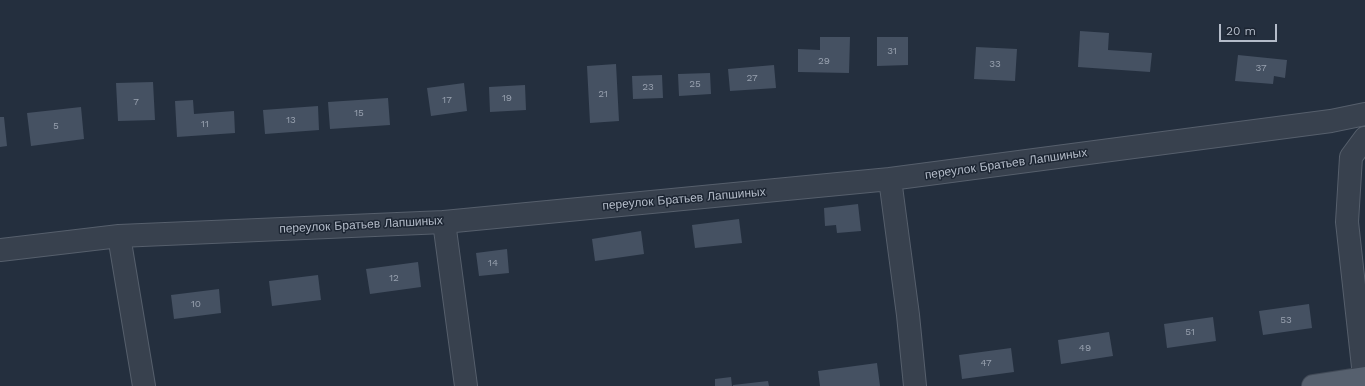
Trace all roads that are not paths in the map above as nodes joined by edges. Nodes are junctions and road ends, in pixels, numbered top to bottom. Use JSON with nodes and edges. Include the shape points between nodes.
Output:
{"nodes":[{"id":1,"x":1365,"y":114,"type":"edge"},
{"id":2,"x":1365,"y":138,"type":"edge"},
{"id":3,"x":890,"y":179,"type":"junction"},
{"id":4,"x":444,"y":222,"type":"junction"},
{"id":5,"x":119,"y":236,"type":"junction"},
{"id":6,"x":0,"y":250,"type":"edge"},
{"id":7,"x":1365,"y":380,"type":"edge"},
{"id":8,"x":144,"y":386,"type":"edge"},
{"id":9,"x":466,"y":386,"type":"edge"},
{"id":10,"x":915,"y":386,"type":"edge"},
{"id":11,"x":1313,"y":386,"type":"edge"}],
"edges":[{"from":1,"to":3,"type":"street","name":"переулок Братьев Лапшиных","via":[[1331,121]]},
{"from":2,"to":7,"type":"street","via":[[1351,157],[1347,222]]},
{"from":3,"to":4,"type":"street","name":"переулок Братьев Лапшиных"},
{"from":3,"to":10,"type":"street"},
{"from":4,"to":5,"type":"street","name":"переулок Братьев Лапшиных"},
{"from":4,"to":9,"type":"street"},
{"from":5,"to":6,"type":"street","name":"переулок Братьев Лапшиных"},
{"from":5,"to":8,"type":"street"},
{"from":7,"to":11,"type":"main road"}]}
